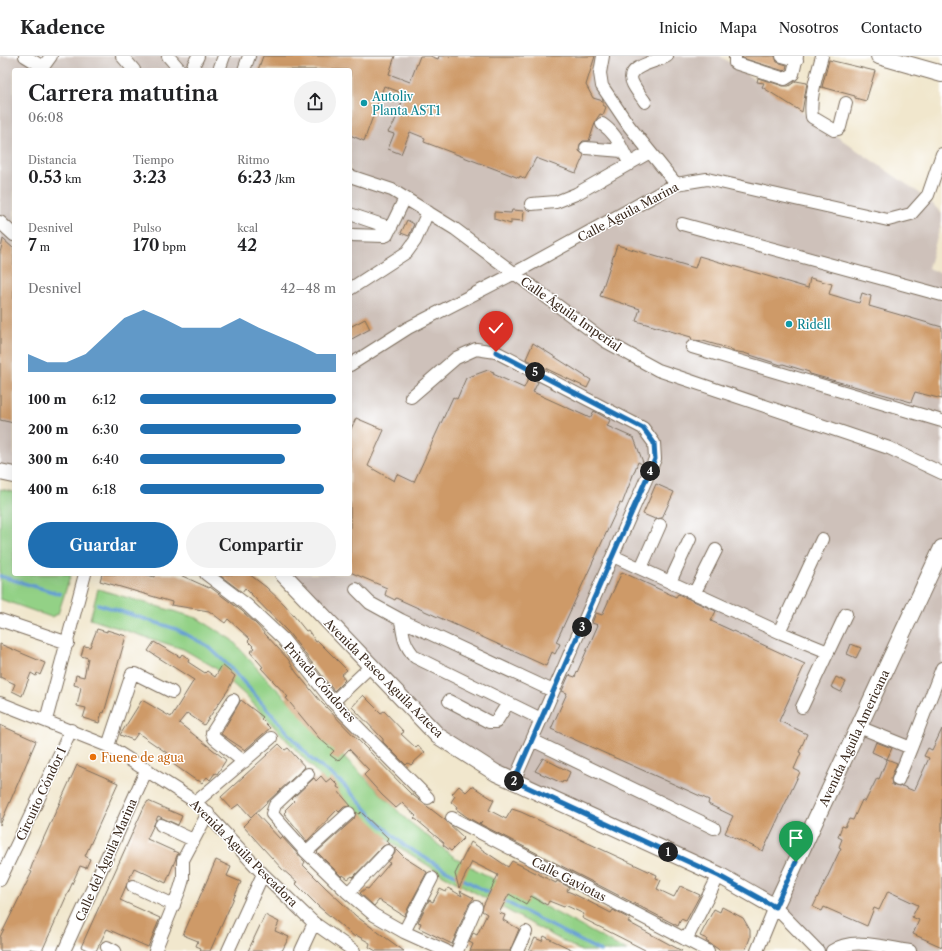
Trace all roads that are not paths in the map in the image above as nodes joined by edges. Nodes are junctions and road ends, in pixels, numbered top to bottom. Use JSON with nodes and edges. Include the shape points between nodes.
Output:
{"nodes":[{"id":1,"x":25,"y":56,"type":"edge"},
{"id":2,"x":51,"y":56,"type":"edge"},
{"id":3,"x":122,"y":56,"type":"edge"},
{"id":4,"x":168,"y":56,"type":"edge"},
{"id":5,"x":198,"y":56,"type":"edge"},
{"id":6,"x":224,"y":56,"type":"edge"},
{"id":7,"x":248,"y":56,"type":"edge"},
{"id":8,"x":603,"y":56,"type":"edge"},
{"id":9,"x":667,"y":56,"type":"edge"},
{"id":10,"x":734,"y":56,"type":"edge"},
{"id":11,"x":782,"y":56,"type":"edge"},
{"id":12,"x":822,"y":56,"type":"edge"},
{"id":13,"x":879,"y":56,"type":"edge"},
{"id":14,"x":797,"y":58,"type":"edge"},
{"id":15,"x":132,"y":68,"type":"edge"},
{"id":16,"x":178,"y":68,"type":"edge"},
{"id":17,"x":192,"y":68,"type":"edge"},
{"id":18,"x":220,"y":68,"type":"edge"},
{"id":19,"x":245,"y":68,"type":"edge"},
{"id":20,"x":942,"y":74,"type":"edge"},
{"id":21,"x":645,"y":102,"type":"dead end"},
{"id":22,"x":846,"y":103,"type":"dead end"},
{"id":23,"x":602,"y":124,"type":"dead end"},
{"id":24,"x":586,"y":148,"type":"dead end"},
{"id":25,"x":622,"y":151,"type":"junction"},
{"id":26,"x":650,"y":152,"type":"junction"},
{"id":27,"x":942,"y":154,"type":"edge"},
{"id":28,"x":630,"y":164,"type":"junction"},
{"id":29,"x":352,"y":177,"type":"edge"},
{"id":30,"x":676,"y":184,"type":"junction"},
{"id":31,"x":405,"y":198,"type":"junction"},
{"id":32,"x":531,"y":204,"type":"dead end"},
{"id":33,"x":428,"y":212,"type":"junction"},
{"id":34,"x":352,"y":215,"type":"edge"},
{"id":35,"x":0,"y":222,"type":"edge"},
{"id":36,"x":682,"y":224,"type":"dead end"},
{"id":37,"x":391,"y":228,"type":"junction"},
{"id":38,"x":12,"y":232,"type":"edge"},
{"id":39,"x":352,"y":235,"type":"edge"},
{"id":40,"x":513,"y":274,"type":"junction"},
{"id":41,"x":352,"y":288,"type":"edge"},
{"id":42,"x":942,"y":295,"type":"edge"},
{"id":43,"x":692,"y":347,"type":"dead end"},
{"id":44,"x":352,"y":364,"type":"edge"},
{"id":45,"x":411,"y":397,"type":"dead end"},
{"id":46,"x":942,"y":421,"type":"edge"},
{"id":47,"x":0,"y":472,"type":"edge"},
{"id":48,"x":942,"y":473,"type":"edge"},
{"id":49,"x":12,"y":475,"type":"edge"},
{"id":50,"x":660,"y":525,"type":"dead end"},
{"id":51,"x":690,"y":539,"type":"dead end"},
{"id":52,"x":822,"y":539,"type":"dead end"},
{"id":53,"x":942,"y":548,"type":"edge"},
{"id":54,"x":716,"y":550,"type":"dead end"},
{"id":55,"x":613,"y":556,"type":"junction"},
{"id":56,"x":641,"y":568,"type":"junction"},
{"id":57,"x":85,"y":576,"type":"edge"},
{"id":58,"x":209,"y":576,"type":"edge"},
{"id":59,"x":285,"y":576,"type":"edge"},
{"id":60,"x":670,"y":582,"type":"junction"},
{"id":61,"x":356,"y":589,"type":"dead end"},
{"id":62,"x":694,"y":594,"type":"junction"},
{"id":63,"x":846,"y":614,"type":"dead end"},
{"id":64,"x":0,"y":620,"type":"edge"},
{"id":65,"x":402,"y":620,"type":"junction"},
{"id":66,"x":779,"y":632,"type":"junction"},
{"id":67,"x":68,"y":643,"type":"junction"},
{"id":68,"x":828,"y":652,"type":"junction"},
{"id":69,"x":371,"y":666,"type":"junction"},
{"id":70,"x":942,"y":668,"type":"edge"},
{"id":71,"x":553,"y":691,"type":"junction"},
{"id":72,"x":172,"y":692,"type":"dead end"},
{"id":73,"x":233,"y":700,"type":"dead end"},
{"id":74,"x":450,"y":701,"type":"dead end"},
{"id":75,"x":333,"y":702,"type":"junction"},
{"id":76,"x":0,"y":703,"type":"edge"},
{"id":77,"x":508,"y":703,"type":"junction"},
{"id":78,"x":802,"y":707,"type":"dead end"},
{"id":79,"x":541,"y":719,"type":"junction"},
{"id":80,"x":46,"y":720,"type":"junction"},
{"id":81,"x":859,"y":727,"type":"junction"},
{"id":82,"x":71,"y":730,"type":"junction"},
{"id":83,"x":271,"y":738,"type":"dead end"},
{"id":84,"x":532,"y":740,"type":"junction"},
{"id":85,"x":108,"y":746,"type":"junction"},
{"id":86,"x":911,"y":748,"type":"junction"},
{"id":87,"x":244,"y":762,"type":"junction"},
{"id":88,"x":147,"y":769,"type":"junction"},
{"id":89,"x":308,"y":774,"type":"dead end"},
{"id":90,"x":898,"y":780,"type":"dead end"},
{"id":91,"x":514,"y":781,"type":"junction"},
{"id":92,"x":428,"y":798,"type":"dead end"},
{"id":93,"x":196,"y":802,"type":"junction"},
{"id":94,"x":208,"y":813,"type":"junction"},
{"id":95,"x":349,"y":813,"type":"dead end"},
{"id":96,"x":452,"y":818,"type":"dead end"},
{"id":97,"x":161,"y":825,"type":"dead end"},
{"id":98,"x":714,"y":828,"type":"dead end"},
{"id":99,"x":193,"y":840,"type":"junction"},
{"id":100,"x":388,"y":851,"type":"dead end"},
{"id":101,"x":306,"y":852,"type":"junction"},
{"id":102,"x":263,"y":874,"type":"junction"},
{"id":103,"x":719,"y":876,"type":"junction"},
{"id":104,"x":432,"y":878,"type":"dead end"},
{"id":105,"x":0,"y":880,"type":"edge"},
{"id":106,"x":133,"y":886,"type":"dead end"},
{"id":107,"x":348,"y":893,"type":"junction"},
{"id":108,"x":174,"y":905,"type":"junction"},
{"id":109,"x":476,"y":907,"type":"dead end"},
{"id":110,"x":775,"y":907,"type":"junction"},
{"id":111,"x":314,"y":923,"type":"junction"},
{"id":112,"x":404,"y":932,"type":"junction"},
{"id":113,"x":526,"y":932,"type":"dead end"},
{"id":114,"x":686,"y":940,"type":"junction"},
{"id":115,"x":865,"y":947,"type":"edge"},
{"id":116,"x":883,"y":949,"type":"edge"},
{"id":117,"x":64,"y":951,"type":"edge"},
{"id":118,"x":155,"y":951,"type":"edge"},
{"id":119,"x":228,"y":951,"type":"edge"},
{"id":120,"x":301,"y":951,"type":"edge"},
{"id":121,"x":354,"y":951,"type":"edge"},
{"id":122,"x":446,"y":951,"type":"edge"},
{"id":123,"x":457,"y":951,"type":"edge"},
{"id":124,"x":517,"y":951,"type":"edge"},
{"id":125,"x":708,"y":951,"type":"edge"},
{"id":126,"x":757,"y":951,"type":"edge"},
{"id":127,"x":818,"y":951,"type":"edge"},
{"id":128,"x":832,"y":951,"type":"edge"},
{"id":129,"x":910,"y":951,"type":"edge"}],
"edges":[{"from":1,"to":2,"type":"street","via":[[43,67]]},
{"from":3,"to":15,"type":"street"},
{"from":4,"to":16,"type":"street"},
{"from":5,"to":17,"type":"street"},
{"from":6,"to":18,"type":"street"},
{"from":7,"to":19,"type":"street"},
{"from":8,"to":26,"type":"street","via":[[600,73],[602,86]]},
{"from":9,"to":21,"type":"street","via":[[637,67],[632,74],[632,82]]},
{"from":10,"to":14,"type":"street","via":[[735,63],[784,79],[793,74]]},
{"from":11,"to":14,"type":"street"},
{"from":12,"to":22,"type":"street","via":[[815,80],[812,117],[834,130],[838,129]]},
{"from":13,"to":20,"type":"main road"},
{"from":23,"to":25,"type":"street","via":[[617,138]]},
{"from":24,"to":25,"type":"street"},
{"from":25,"to":28,"type":"street"},
{"from":26,"to":28,"type":"street"},
{"from":26,"to":30,"type":"street"},
{"from":27,"to":30,"type":"street","name":"Calle Águila Marina","via":[[928,195],[911,214],[888,220],[706,179]]},
{"from":28,"to":32,"type":"street","via":[[576,194],[556,202]]},
{"from":29,"to":31,"type":"street","name":"Calle Águila Imperial","via":[[392,190]]},
{"from":30,"to":40,"type":"street","name":"Calle Águila Marina"},
{"from":31,"to":33,"type":"street","name":"Calle Águila Imperial"},
{"from":31,"to":37,"type":"street"},
{"from":33,"to":40,"type":"street","name":"Calle Águila Imperial"},
{"from":33,"to":41,"type":"street","via":[[415,241],[406,252]]},
{"from":34,"to":37,"type":"street"},
{"from":35,"to":38,"type":"street"},
{"from":36,"to":42,"type":"street"},
{"from":37,"to":39,"type":"street","via":[[384,236]]},
{"from":40,"to":44,"type":"street","name":"Calle Águila Marina","via":[[408,328]]},
{"from":40,"to":48,"type":"street","name":"Calle Águila Imperial","via":[[605,341],[658,370],[889,448]]},
{"from":43,"to":46,"type":"street"},
{"from":45,"to":55,"type":"street","via":[[456,358],[476,349],[496,352],[643,428],[654,443],[655,459]]},
{"from":47,"to":49,"type":"main road"},
{"from":50,"to":56,"type":"street"},
{"from":51,"to":60,"type":"street"},
{"from":52,"to":66,"type":"street"},
{"from":53,"to":81,"type":"main road","name":"Avenida Aguila Americana"},
{"from":54,"to":62,"type":"street"},
{"from":55,"to":56,"type":"street"},
{"from":55,"to":71,"type":"street"},
{"from":56,"to":60,"type":"street"},
{"from":57,"to":67,"type":"street"},
{"from":58,"to":75,"type":"street","name":"Privada Cóndores","via":[[247,605],[283,639]]},
{"from":59,"to":69,"type":"main road","name":"Avenida Paseo Aguila Azteca"},
{"from":60,"to":62,"type":"street"},
{"from":61,"to":65,"type":"street","via":[[370,603]]},
{"from":62,"to":66,"type":"street"},
{"from":63,"to":68,"type":"street"},
{"from":64,"to":67,"type":"street"},
{"from":65,"to":71,"type":"street"},
{"from":65,"to":77,"type":"street","via":[[403,638],[415,657]]},
{"from":66,"to":68,"type":"street"},
{"from":67,"to":80,"type":"street"},
{"from":68,"to":78,"type":"street"},
{"from":69,"to":75,"type":"street"},
{"from":69,"to":91,"type":"main road","name":"Avenida Paseo Aguila Azteca","via":[[438,736]]},
{"from":70,"to":86,"type":"street"},
{"from":71,"to":79,"type":"street"},
{"from":72,"to":85,"type":"street","via":[[132,674]]},
{"from":73,"to":87,"type":"street","via":[[212,734]]},
{"from":74,"to":77,"type":"street","via":[[489,722],[496,722]]},
{"from":75,"to":92,"type":"street","name":"Privada Cóndores"},
{"from":76,"to":80,"type":"street","name":"Avenida Aguila Pescadora"},
{"from":77,"to":79,"type":"street"},
{"from":79,"to":84,"type":"street"},
{"from":80,"to":82,"type":"street","name":"Avenida Aguila Pescadora"},
{"from":81,"to":86,"type":"street"},
{"from":81,"to":110,"type":"main road","name":"Avenida Aguila Americana"},
{"from":82,"to":85,"type":"street","name":"Avenida Aguila Pescadora"},
{"from":82,"to":105,"type":"street","name":"Circuito Cóndor I"},
{"from":83,"to":87,"type":"street"},
{"from":84,"to":91,"type":"street"},
{"from":84,"to":98,"type":"street"},
{"from":85,"to":88,"type":"street","name":"Avenida Aguila Pescadora"},
{"from":86,"to":90,"type":"street"},
{"from":87,"to":93,"type":"street"},
{"from":88,"to":93,"type":"street","name":"Avenida Aguila Pescadora"},
{"from":88,"to":117,"type":"street","name":"Calle del Águila Marina"},
{"from":89,"to":101,"type":"street","via":[[275,805],[272,814]]},
{"from":91,"to":103,"type":"main road","name":"Avenida Paseo Aguila Azteca"},
{"from":93,"to":94,"type":"street","name":"Avenida Aguila Pescadora"},
{"from":94,"to":99,"type":"street"},
{"from":94,"to":102,"type":"street","name":"Avenida Aguila Pescadora"},
{"from":95,"to":101,"type":"street"},
{"from":96,"to":114,"type":"street","name":"Calle Gaviotas"},
{"from":97,"to":99,"type":"street"},
{"from":99,"to":108,"type":"street","via":[[183,860],[183,879]]},
{"from":100,"to":107,"type":"street"},
{"from":101,"to":107,"type":"street"},
{"from":102,"to":111,"type":"street","name":"Avenida Aguila Pescadora"},
{"from":102,"to":119,"type":"street"},
{"from":103,"to":110,"type":"main road","name":"Avenida Paseo Aguila Azteca"},
{"from":103,"to":114,"type":"street"},
{"from":104,"to":112,"type":"street"},
{"from":106,"to":108,"type":"street"},
{"from":107,"to":112,"type":"street","via":[[374,915]]},
{"from":108,"to":118,"type":"street"},
{"from":109,"to":123,"type":"street"},
{"from":110,"to":126,"type":"street","name":"Avenida Aguila Americana"},
{"from":110,"to":127,"type":"street"},
{"from":111,"to":120,"type":"street"},
{"from":111,"to":121,"type":"street","name":"Avenida Aguila Pescadora"},
{"from":112,"to":122,"type":"street"},
{"from":113,"to":124,"type":"street"},
{"from":114,"to":125,"type":"street","name":"Calle Gaviotas"},
{"from":115,"to":116,"type":"street"},
{"from":115,"to":128,"type":"street","via":[[840,946]]},
{"from":116,"to":129,"type":"street"}]}
